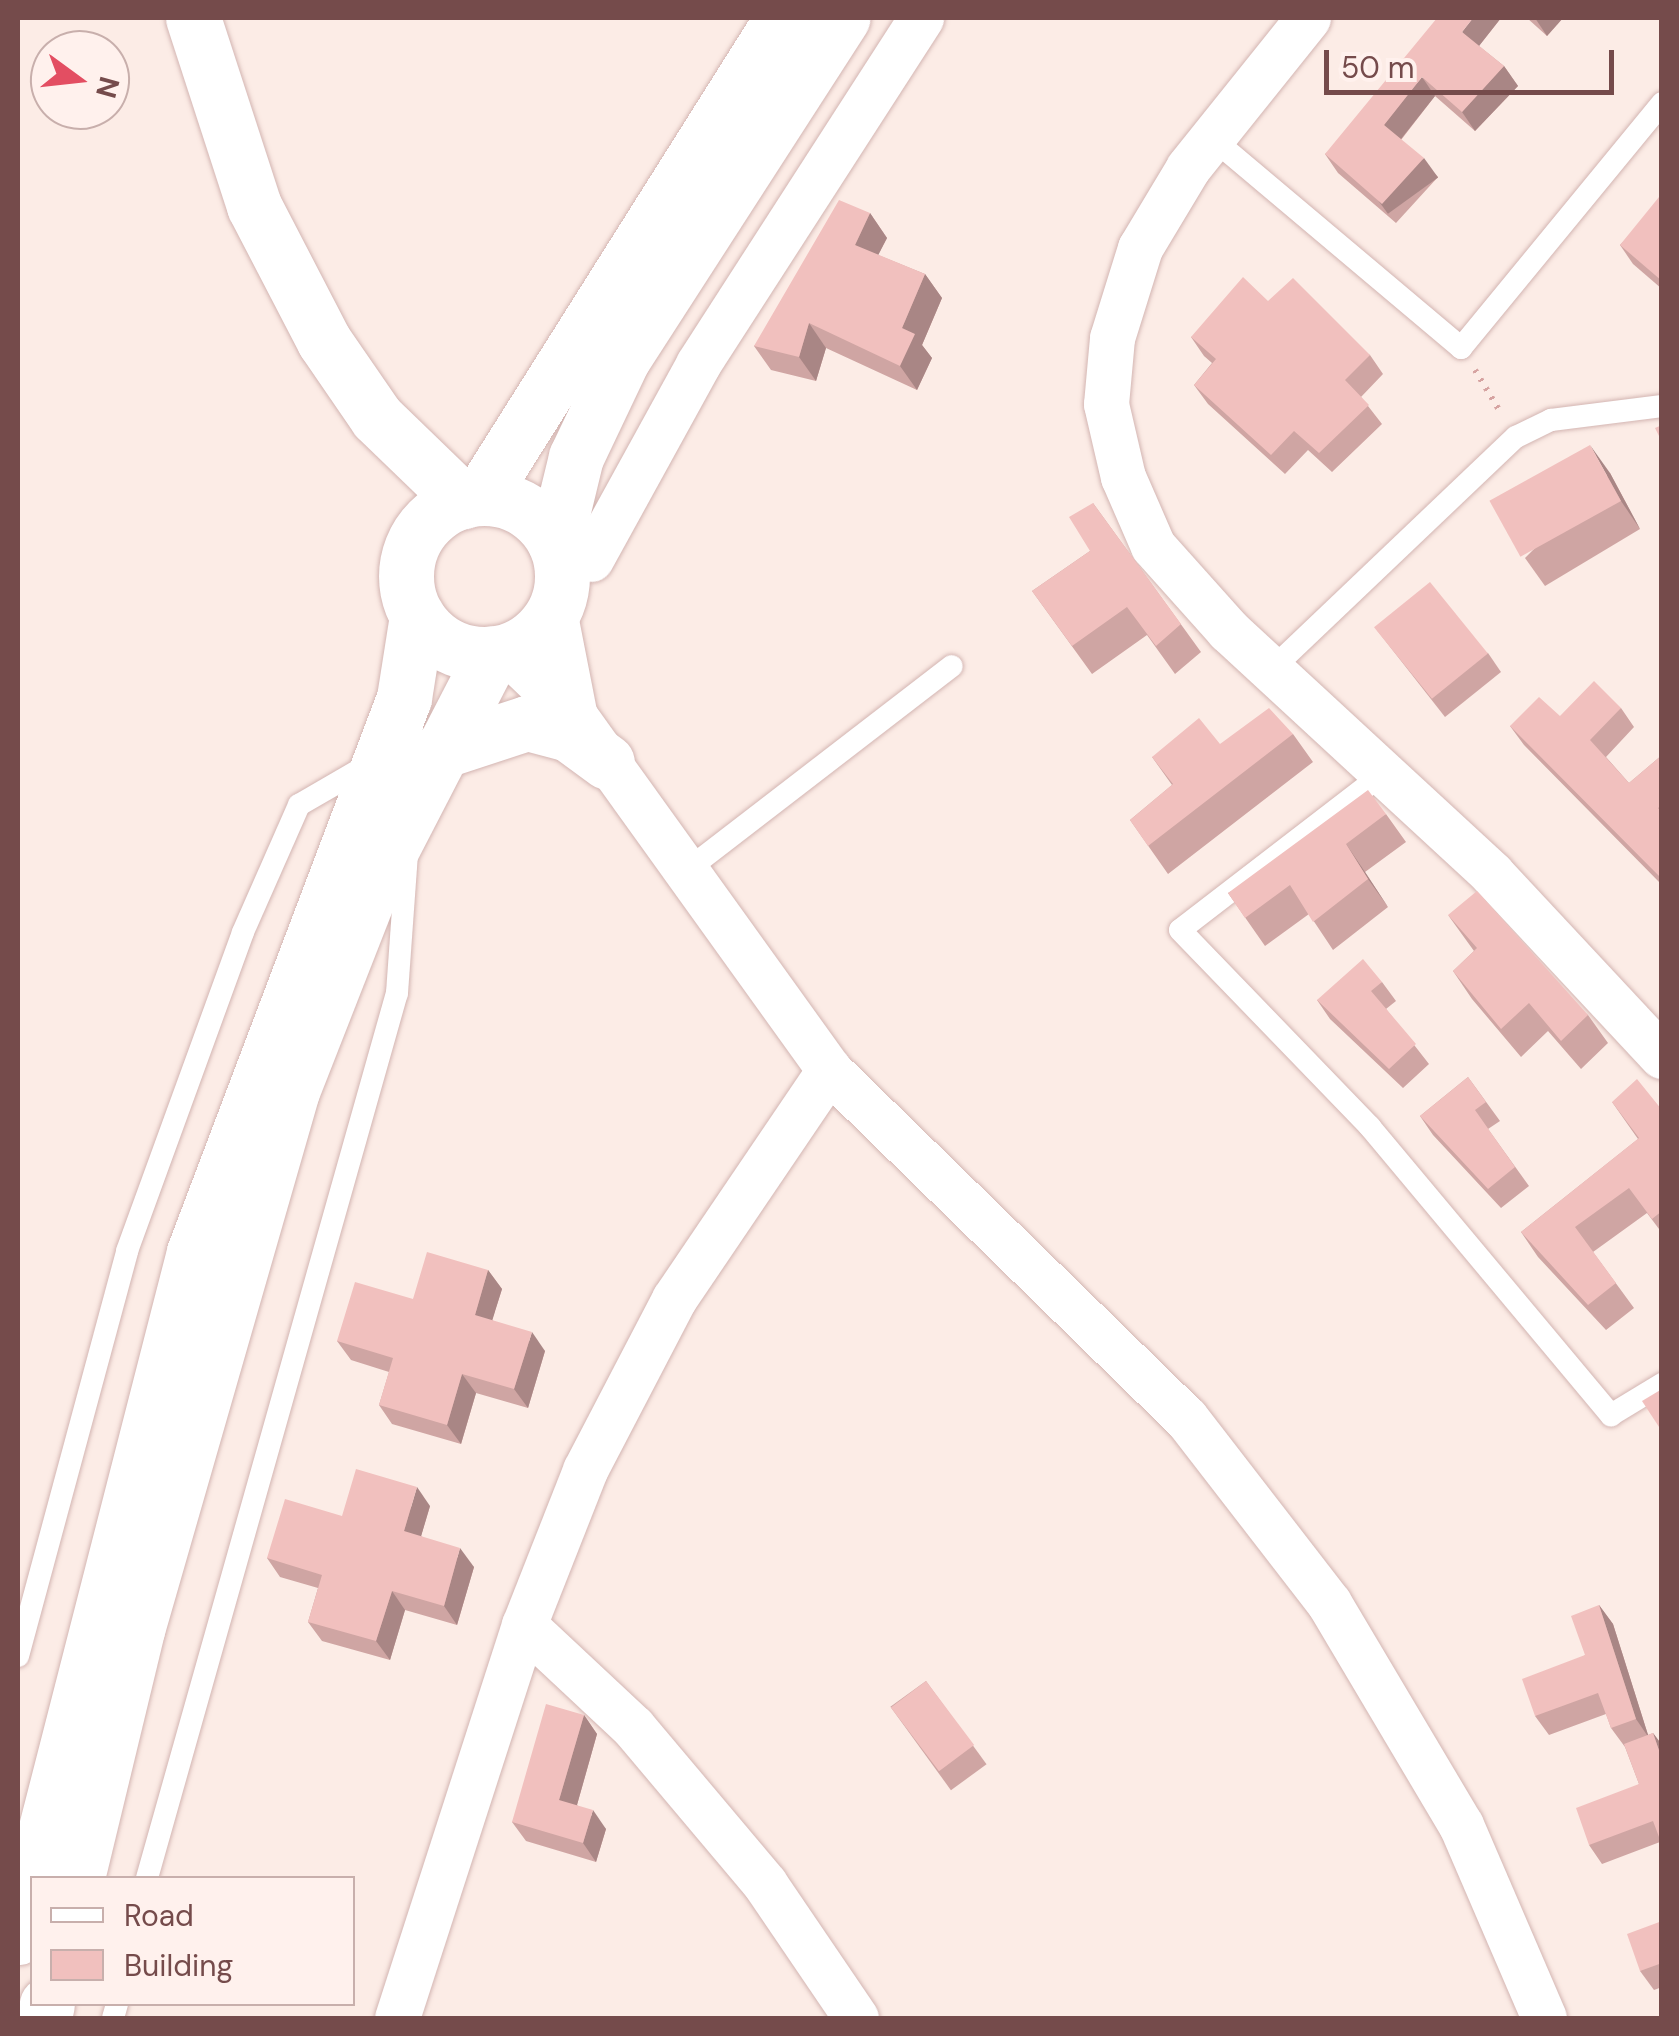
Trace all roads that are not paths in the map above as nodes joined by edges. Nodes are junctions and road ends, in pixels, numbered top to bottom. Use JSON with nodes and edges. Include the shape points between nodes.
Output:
{"nodes":[{"id":1,"x":193,"y":18,"type":"edge"},
{"id":2,"x":782,"y":18,"type":"edge"},
{"id":3,"x":842,"y":18,"type":"edge"},
{"id":4,"x":921,"y":18,"type":"edge"},
{"id":5,"x":1308,"y":18,"type":"edge"},
{"id":6,"x":1662,"y":103,"type":"edge"},
{"id":7,"x":1212,"y":138,"type":"junction"},
{"id":8,"x":1662,"y":406,"type":"edge"},
{"id":9,"x":382,"y":423,"type":"junction"},
{"id":10,"x":526,"y":433,"type":"junction"},
{"id":11,"x":471,"y":499,"type":"junction"},
{"id":12,"x":413,"y":543,"type":"junction"},
{"id":13,"x":573,"y":551,"type":"junction"},
{"id":14,"x":554,"y":610,"type":"junction"},
{"id":15,"x":417,"y":616,"type":"junction"},
{"id":16,"x":499,"y":652,"type":"junction"},
{"id":17,"x":952,"y":666,"type":"dead end"},
{"id":18,"x":1272,"y":670,"type":"junction"},
{"id":19,"x":592,"y":741,"type":"junction"},
{"id":20,"x":436,"y":754,"type":"junction"},
{"id":21,"x":380,"y":758,"type":"junction"},
{"id":22,"x":1384,"y":773,"type":"junction"},
{"id":23,"x":406,"y":815,"type":"junction"},
{"id":24,"x":687,"y":870,"type":"junction"},
{"id":25,"x":1662,"y":1056,"type":"edge"},
{"id":26,"x":829,"y":1070,"type":"junction"},
{"id":27,"x":1662,"y":1384,"type":"edge"},
{"id":28,"x":524,"y":1625,"type":"junction"},
{"id":29,"x":18,"y":1656,"type":"edge"},
{"id":30,"x":34,"y":1876,"type":"edge"},
{"id":31,"x":78,"y":1876,"type":"edge"},
{"id":32,"x":148,"y":1876,"type":"edge"},
{"id":33,"x":30,"y":1890,"type":"edge"},
{"id":34,"x":18,"y":1937,"type":"edge"},
{"id":35,"x":396,"y":2018,"type":"edge"},
{"id":36,"x":856,"y":2018,"type":"edge"},
{"id":37,"x":1544,"y":2018,"type":"edge"}],
"edges":[{"from":1,"to":9,"type":"street","via":[[254,206],[324,341]]},
{"from":2,"to":10,"type":"street"},
{"from":3,"to":13,"type":"street","via":[[622,360],[576,457]]},
{"from":4,"to":13,"type":"street"},
{"from":5,"to":7,"type":"street"},
{"from":6,"to":7,"type":"lane","via":[[1461,348]]},
{"from":7,"to":18,"type":"street","via":[[1140,248],[1112,338],[1106,404],[1153,546]]},
{"from":8,"to":18,"type":"lane","via":[[1551,420],[1516,438]]},
{"from":9,"to":10,"type":"street","via":[[455,456]]},
{"from":9,"to":11,"type":"street"},
{"from":9,"to":12,"type":"street","via":[[412,499]]},
{"from":10,"to":11,"type":"street"},
{"from":11,"to":12,"type":"street","via":[[434,515]]},
{"from":11,"to":13,"type":"street","via":[[527,510]]},
{"from":12,"to":15,"type":"street","via":[[405,582]]},
{"from":13,"to":14,"type":"street"},
{"from":14,"to":16,"type":"street"},
{"from":14,"to":19,"type":"street"},
{"from":15,"to":16,"type":"street","via":[[448,646]]},
{"from":15,"to":21,"type":"street","via":[[416,654]]},
{"from":16,"to":19,"type":"street"},
{"from":16,"to":20,"type":"street"},
{"from":17,"to":24,"type":"lane"},
{"from":18,"to":22,"type":"street"},
{"from":19,"to":20,"type":"street","via":[[527,723]]},
{"from":19,"to":24,"type":"street"},
{"from":20,"to":23,"type":"street"},
{"from":21,"to":29,"type":"lane","via":[[299,805],[243,932],[126,1250]]},
{"from":21,"to":30,"type":"street","via":[[194,1252]]},
{"from":22,"to":25,"type":"street","via":[[1492,874]]},
{"from":22,"to":27,"type":"lane","via":[[1180,930],[1370,1127],[1611,1414]]},
{"from":23,"to":31,"type":"street","via":[[292,1091],[238,1262]]},
{"from":23,"to":32,"type":"lane","via":[[397,993]]},
{"from":24,"to":26,"type":"street"},
{"from":26,"to":28,"type":"street","via":[[674,1299],[585,1470]]},
{"from":26,"to":37,"type":"street","via":[[1186,1418],[1328,1603],[1461,1825]]},
{"from":28,"to":35,"type":"street"},
{"from":28,"to":36,"type":"street","via":[[633,1727],[765,1884]]},
{"from":33,"to":34,"type":"street"}]}
